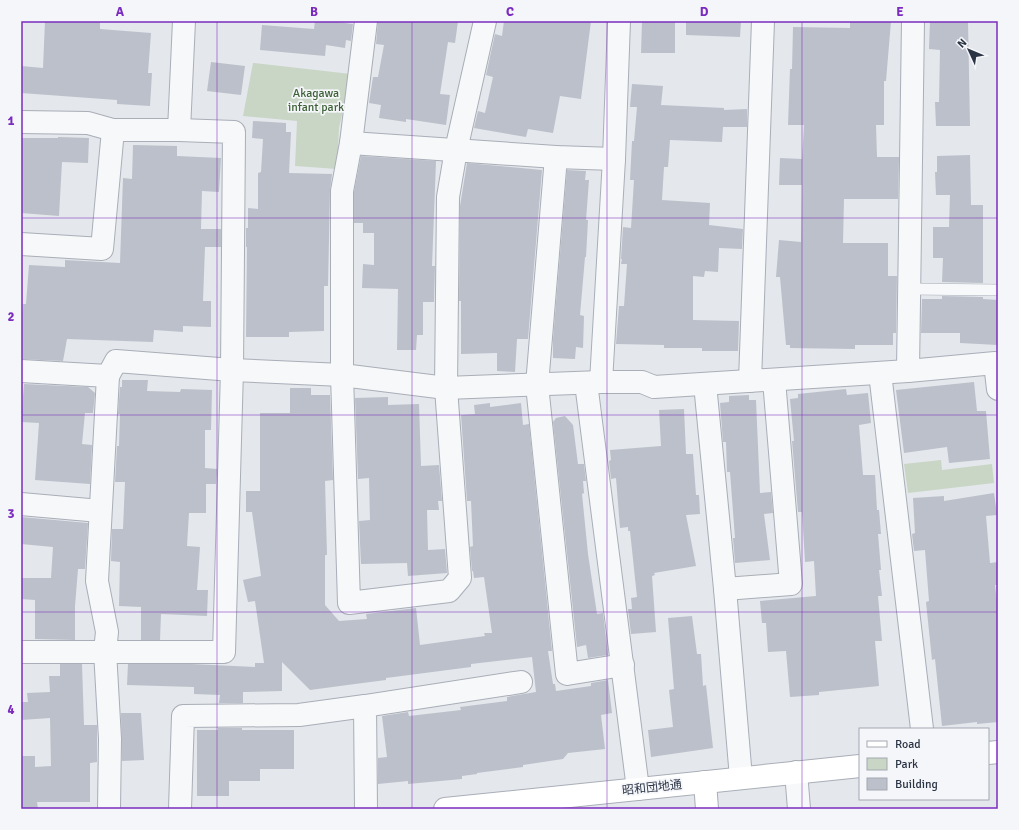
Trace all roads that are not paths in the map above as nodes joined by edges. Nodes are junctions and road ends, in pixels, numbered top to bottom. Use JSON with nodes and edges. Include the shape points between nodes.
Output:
{"nodes":[{"id":1,"x":184,"y":21,"type":"edge"},
{"id":2,"x":366,"y":21,"type":"edge"},
{"id":3,"x":485,"y":21,"type":"edge"},
{"id":4,"x":619,"y":21,"type":"edge"},
{"id":5,"x":763,"y":21,"type":"edge"},
{"id":6,"x":913,"y":21,"type":"edge"},
{"id":7,"x":21,"y":122,"type":"edge"},
{"id":8,"x":113,"y":130,"type":"junction"},
{"id":9,"x":179,"y":130,"type":"junction"},
{"id":10,"x":351,"y":143,"type":"junction"},
{"id":11,"x":456,"y":150,"type":"junction"},
{"id":12,"x":556,"y":157,"type":"junction"},
{"id":13,"x":614,"y":159,"type":"junction"},
{"id":14,"x":21,"y":244,"type":"edge"},
{"id":15,"x":910,"y":289,"type":"junction"},
{"id":16,"x":998,"y":290,"type":"edge"},
{"id":17,"x":232,"y":370,"type":"junction"},
{"id":18,"x":21,"y":371,"type":"edge"},
{"id":19,"x":908,"y":371,"type":"junction"},
{"id":20,"x":880,"y":373,"type":"junction"},
{"id":21,"x":342,"y":375,"type":"junction"},
{"id":22,"x":108,"y":376,"type":"junction"},
{"id":23,"x":774,"y":380,"type":"junction"},
{"id":24,"x":750,"y":381,"type":"junction"},
{"id":25,"x":594,"y":382,"type":"junction"},
{"id":26,"x":705,"y":384,"type":"junction"},
{"id":27,"x":537,"y":385,"type":"junction"},
{"id":28,"x":446,"y":388,"type":"junction"},
{"id":29,"x":998,"y":390,"type":"edge"},
{"id":30,"x":21,"y":504,"type":"edge"},
{"id":31,"x":100,"y":511,"type":"junction"},
{"id":32,"x":724,"y":589,"type":"junction"},
{"id":33,"x":105,"y":651,"type":"junction"},
{"id":34,"x":21,"y":652,"type":"edge"},
{"id":35,"x":623,"y":665,"type":"junction"},
{"id":36,"x":521,"y":682,"type":"dead end"},
{"id":37,"x":364,"y":706,"type":"junction"},
{"id":38,"x":922,"y":728,"type":"edge"},
{"id":39,"x":859,"y":766,"type":"edge"},
{"id":40,"x":796,"y":772,"type":"junction"},
{"id":41,"x":741,"y":778,"type":"junction"},
{"id":42,"x":705,"y":782,"type":"junction"},
{"id":43,"x":638,"y":789,"type":"junction"},
{"id":44,"x":548,"y":804,"type":"edge"},
{"id":45,"x":486,"y":807,"type":"edge"},
{"id":46,"x":108,"y":809,"type":"edge"},
{"id":47,"x":180,"y":809,"type":"edge"},
{"id":48,"x":366,"y":809,"type":"edge"},
{"id":49,"x":445,"y":809,"type":"edge"},
{"id":50,"x":707,"y":809,"type":"edge"},
{"id":51,"x":799,"y":809,"type":"edge"}],
"edges":[{"from":1,"to":9,"type":"street"},
{"from":2,"to":10,"type":"street"},
{"from":3,"to":11,"type":"street"},
{"from":4,"to":13,"type":"street"},
{"from":5,"to":24,"type":"street"},
{"from":6,"to":15,"type":"street"},
{"from":7,"to":8,"type":"street","via":[[88,123]]},
{"from":8,"to":9,"type":"street"},
{"from":8,"to":14,"type":"street","via":[[102,249]]},
{"from":9,"to":17,"type":"street","via":[[234,132]]},
{"from":10,"to":11,"type":"street"},
{"from":10,"to":21,"type":"street","via":[[342,192]]},
{"from":11,"to":12,"type":"street"},
{"from":11,"to":28,"type":"street","via":[[448,197]]},
{"from":12,"to":13,"type":"street"},
{"from":12,"to":27,"type":"street"},
{"from":13,"to":25,"type":"street"},
{"from":15,"to":16,"type":"lane"},
{"from":15,"to":19,"type":"street"},
{"from":17,"to":21,"type":"street"},
{"from":17,"to":22,"type":"street","via":[[116,361]]},
{"from":17,"to":33,"type":"street","via":[[224,652]]},
{"from":18,"to":22,"type":"street"},
{"from":19,"to":20,"type":"street"},
{"from":19,"to":29,"type":"street","via":[[995,363]]},
{"from":20,"to":23,"type":"street"},
{"from":20,"to":38,"type":"street"},
{"from":21,"to":28,"type":"street"},
{"from":21,"to":28,"type":"street","via":[[349,603],[449,590],[460,578]]},
{"from":22,"to":31,"type":"street"},
{"from":23,"to":24,"type":"street"},
{"from":23,"to":32,"type":"street","via":[[791,584]]},
{"from":24,"to":26,"type":"street"},
{"from":25,"to":26,"type":"street","via":[[642,382],[654,387]]},
{"from":25,"to":27,"type":"street"},
{"from":25,"to":35,"type":"street"},
{"from":26,"to":32,"type":"street"},
{"from":27,"to":28,"type":"street"},
{"from":27,"to":35,"type":"street","via":[[567,674]]},
{"from":30,"to":31,"type":"street"},
{"from":31,"to":33,"type":"street","via":[[97,581],[107,632]]},
{"from":32,"to":41,"type":"street"},
{"from":33,"to":34,"type":"street"},
{"from":33,"to":46,"type":"street","via":[[110,739]]},
{"from":35,"to":43,"type":"street"},
{"from":36,"to":37,"type":"street"},
{"from":37,"to":47,"type":"street","via":[[299,715],[183,716]]},
{"from":37,"to":48,"type":"street"},
{"from":39,"to":40,"type":"street","name":"昭和団地通"},
{"from":40,"to":41,"type":"street","name":"昭和団地通"},
{"from":40,"to":51,"type":"street"},
{"from":41,"to":42,"type":"street","name":"昭和団地通"},
{"from":42,"to":43,"type":"street","name":"昭和団地通"},
{"from":42,"to":50,"type":"street"},
{"from":43,"to":44,"type":"street","name":"昭和団地通"},
{"from":44,"to":45,"type":"street","name":"昭和団地通"},
{"from":45,"to":49,"type":"street","name":"昭和団地通"}]}
